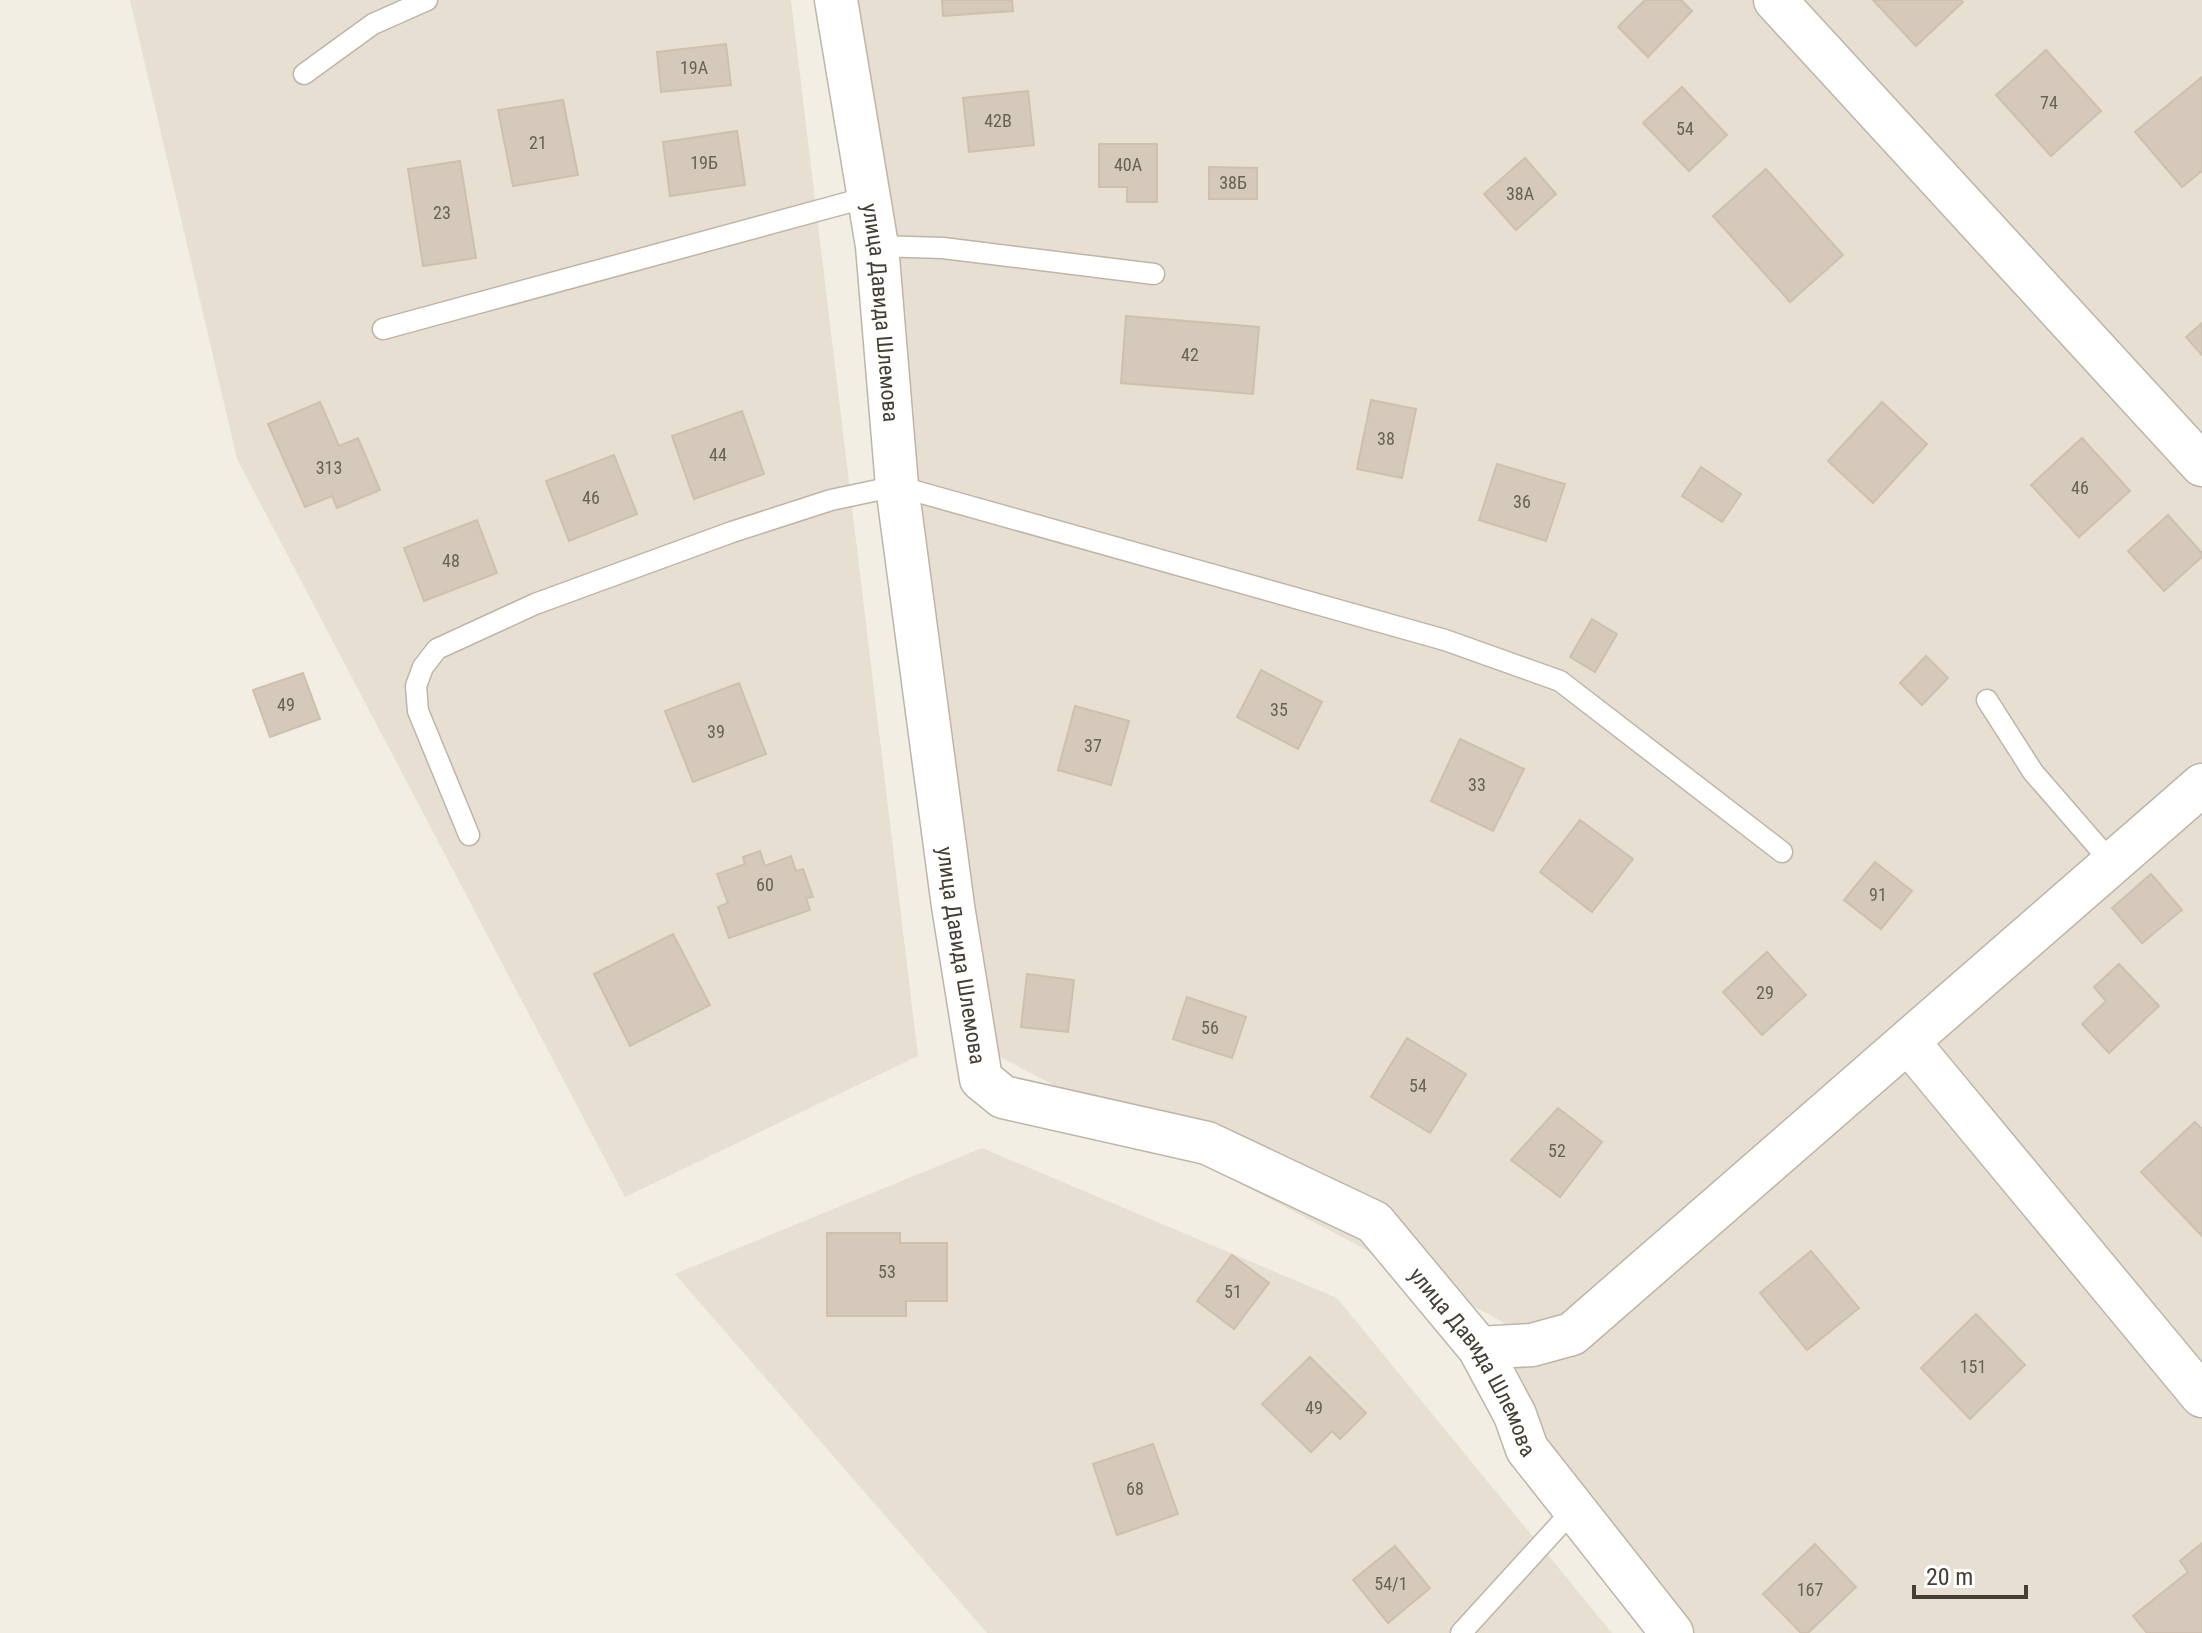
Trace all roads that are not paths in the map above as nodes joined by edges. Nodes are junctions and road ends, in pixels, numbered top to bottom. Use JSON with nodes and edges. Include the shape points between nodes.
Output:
{"nodes":[{"id":1,"x":427,"y":0,"type":"edge"},
{"id":2,"x":836,"y":0,"type":"edge"},
{"id":3,"x":1775,"y":0,"type":"edge"},
{"id":4,"x":304,"y":74,"type":"dead end"},
{"id":5,"x":868,"y":197,"type":"junction"},
{"id":6,"x":877,"y":246,"type":"junction"},
{"id":7,"x":1154,"y":274,"type":"dead end"},
{"id":8,"x":383,"y":329,"type":"dead end"},
{"id":9,"x":2202,"y":465,"type":"edge"},
{"id":10,"x":897,"y":486,"type":"junction"},
{"id":11,"x":1987,"y":700,"type":"dead end"},
{"id":12,"x":2202,"y":785,"type":"edge"},
{"id":13,"x":469,"y":835,"type":"dead end"},
{"id":14,"x":1782,"y":852,"type":"dead end"},
{"id":15,"x":2111,"y":862,"type":"junction"},
{"id":16,"x":1909,"y":1043,"type":"junction"},
{"id":17,"x":1479,"y":1348,"type":"junction"},
{"id":18,"x":2202,"y":1396,"type":"edge"},
{"id":19,"x":1574,"y":1509,"type":"junction"},
{"id":20,"x":1461,"y":1633,"type":"edge"},
{"id":21,"x":1672,"y":1633,"type":"edge"}],
"edges":[{"from":1,"to":4,"type":"lane","via":[[373,24]]},
{"from":2,"to":5,"type":"street","name":"улица Давида Шлемова"},
{"from":3,"to":9,"type":"street"},
{"from":5,"to":6,"type":"street","name":"улица Давида Шлемова"},
{"from":5,"to":8,"type":"lane"},
{"from":6,"to":7,"type":"lane","via":[[943,248]]},
{"from":6,"to":10,"type":"street","name":"улица Давида Шлемова"},
{"from":10,"to":13,"type":"lane","via":[[831,500],[732,532],[535,604],[437,649],[416,686],[418,711]]},
{"from":10,"to":14,"type":"lane","via":[[1445,640],[1560,681]]},
{"from":10,"to":17,"type":"street","name":"улица Давида Шлемова","via":[[981,1079],[1003,1097],[1207,1143],[1374,1222]]},
{"from":11,"to":15,"type":"lane","via":[[2033,772]]},
{"from":12,"to":15,"type":"street"},
{"from":15,"to":16,"type":"street"},
{"from":16,"to":17,"type":"street","via":[[1572,1334],[1532,1345]]},
{"from":16,"to":18,"type":"street"},
{"from":17,"to":19,"type":"street","name":"улица Давида Шлемова","via":[[1527,1449]]},
{"from":19,"to":20,"type":"lane"},
{"from":19,"to":21,"type":"street","name":"улица Давида Шлемова"}]}
